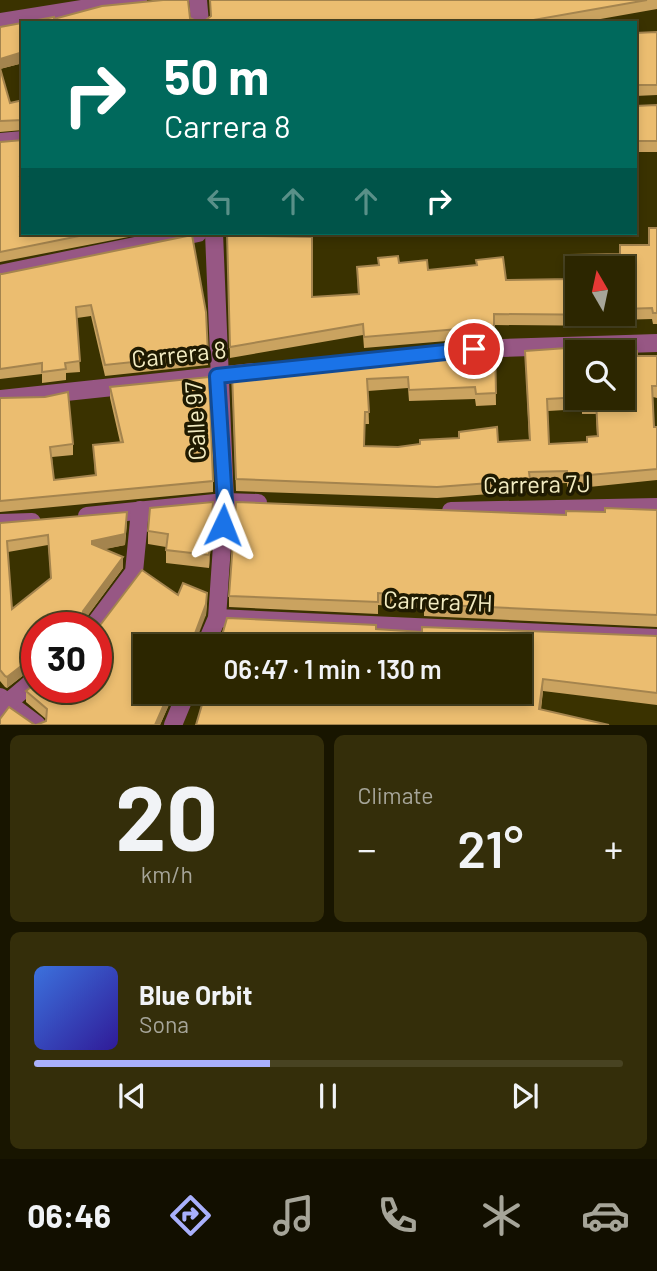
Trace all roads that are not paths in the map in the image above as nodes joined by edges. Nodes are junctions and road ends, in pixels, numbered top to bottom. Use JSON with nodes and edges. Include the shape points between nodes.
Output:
{"nodes":[{"id":1,"x":138,"y":0,"type":"edge"},
{"id":2,"x":198,"y":0,"type":"edge"},
{"id":3,"x":200,"y":21,"type":"edge"},
{"id":4,"x":0,"y":22,"type":"edge"},
{"id":5,"x":21,"y":140,"type":"edge"},
{"id":6,"x":0,"y":142,"type":"edge"},
{"id":7,"x":188,"y":235,"type":"edge"},
{"id":8,"x":214,"y":235,"type":"edge"},
{"id":9,"x":0,"y":274,"type":"edge"},
{"id":10,"x":657,"y":343,"type":"edge"},
{"id":11,"x":461,"y":350,"type":"edge"},
{"id":12,"x":271,"y":370,"type":"edge"},
{"id":13,"x":217,"y":376,"type":"junction"},
{"id":14,"x":0,"y":399,"type":"edge"},
{"id":15,"x":225,"y":502,"type":"junction"},
{"id":16,"x":279,"y":504,"type":"edge"},
{"id":17,"x":657,"y":507,"type":"edge"},
{"id":18,"x":140,"y":510,"type":"junction"},
{"id":19,"x":428,"y":510,"type":"edge"},
{"id":20,"x":0,"y":523,"type":"edge"},
{"id":21,"x":104,"y":612,"type":"edge"},
{"id":22,"x":217,"y":618,"type":"junction"},
{"id":23,"x":210,"y":634,"type":"edge"},
{"id":24,"x":657,"y":638,"type":"edge"},
{"id":25,"x":21,"y":689,"type":"edge"},
{"id":26,"x":2,"y":703,"type":"edge"},
{"id":27,"x":182,"y":704,"type":"edge"},
{"id":28,"x":37,"y":725,"type":"edge"},
{"id":29,"x":173,"y":725,"type":"edge"}],
"edges":[{"from":1,"to":4,"type":"street"},
{"from":2,"to":3,"type":"street"},
{"from":5,"to":6,"type":"street"},
{"from":7,"to":9,"type":"street"},
{"from":8,"to":13,"type":"street","name":"Calle 97"},
{"from":10,"to":11,"type":"street"},
{"from":12,"to":13,"type":"street","name":"Carrera 8"},
{"from":13,"to":14,"type":"street","name":"Carrera 8"},
{"from":13,"to":15,"type":"street","name":"Calle 97"},
{"from":15,"to":16,"type":"street"},
{"from":15,"to":18,"type":"street"},
{"from":15,"to":22,"type":"street","name":"Calle 97"},
{"from":17,"to":19,"type":"street","name":"Carrera 7J"},
{"from":18,"to":20,"type":"street"},
{"from":18,"to":21,"type":"street","via":[[134,572]]},
{"from":22,"to":23,"type":"street","name":"Calle 97"},
{"from":22,"to":24,"type":"street","name":"Carrera 7H"},
{"from":25,"to":26,"type":"street"},
{"from":26,"to":28,"type":"street"},
{"from":27,"to":29,"type":"street"}]}
